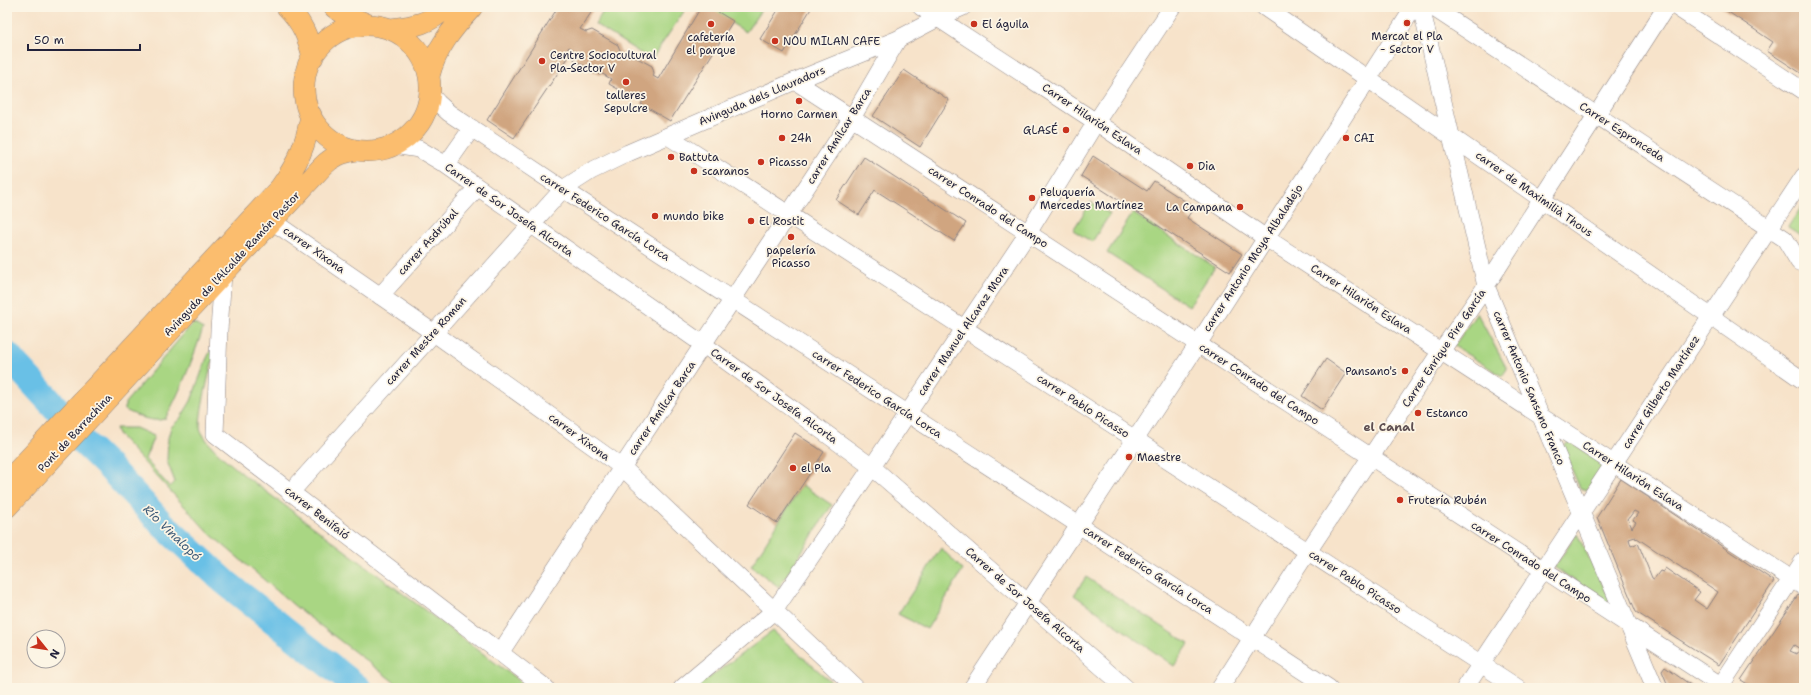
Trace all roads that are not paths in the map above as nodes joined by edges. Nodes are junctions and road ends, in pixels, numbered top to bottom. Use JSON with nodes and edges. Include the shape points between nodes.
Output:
{"nodes":[{"id":1,"x":287,"y":7,"type":"edge"},
{"id":2,"x":334,"y":7,"type":"edge"},
{"id":3,"x":447,"y":7,"type":"edge"},
{"id":4,"x":472,"y":7,"type":"edge"},
{"id":5,"x":921,"y":7,"type":"edge"},
{"id":6,"x":963,"y":7,"type":"edge"},
{"id":7,"x":1172,"y":7,"type":"edge"},
{"id":8,"x":1264,"y":7,"type":"edge"},
{"id":9,"x":1414,"y":7,"type":"edge"},
{"id":10,"x":1422,"y":7,"type":"edge"},
{"id":11,"x":1432,"y":7,"type":"edge"},
{"id":12,"x":1666,"y":7,"type":"edge"},
{"id":13,"x":1676,"y":7,"type":"edge"},
{"id":14,"x":938,"y":18,"type":"junction"},
{"id":15,"x":368,"y":25,"type":"junction"},
{"id":16,"x":391,"y":29,"type":"junction"},
{"id":17,"x":898,"y":39,"type":"junction"},
{"id":18,"x":313,"y":57,"type":"junction"},
{"id":19,"x":1369,"y":79,"type":"junction"},
{"id":20,"x":795,"y":81,"type":"junction"},
{"id":21,"x":429,"y":84,"type":"junction"},
{"id":22,"x":1804,"y":91,"type":"edge"},
{"id":23,"x":311,"y":115,"type":"junction"},
{"id":24,"x":1596,"y":115,"type":"junction"},
{"id":25,"x":852,"y":118,"type":"junction"},
{"id":26,"x":1096,"y":122,"type":"junction"},
{"id":27,"x":472,"y":128,"type":"junction"},
{"id":28,"x":668,"y":136,"type":"junction"},
{"id":29,"x":1452,"y":136,"type":"junction"},
{"id":30,"x":394,"y":145,"type":"junction"},
{"id":31,"x":357,"y":150,"type":"junction"},
{"id":32,"x":446,"y":165,"type":"junction"},
{"id":33,"x":1804,"y":176,"type":"edge"},
{"id":34,"x":477,"y":188,"type":"junction"},
{"id":35,"x":563,"y":189,"type":"junction"},
{"id":36,"x":1542,"y":199,"type":"junction"},
{"id":37,"x":789,"y":215,"type":"junction"},
{"id":38,"x":272,"y":221,"type":"junction"},
{"id":39,"x":530,"y":225,"type":"junction"},
{"id":40,"x":1769,"y":229,"type":"junction"},
{"id":41,"x":1028,"y":233,"type":"junction"},
{"id":42,"x":1266,"y":238,"type":"junction"},
{"id":43,"x":1804,"y":264,"type":"edge"},
{"id":44,"x":223,"y":274,"type":"junction"},
{"id":45,"x":1486,"y":286,"type":"junction"},
{"id":46,"x":380,"y":296,"type":"junction"},
{"id":47,"x":733,"y":300,"type":"junction"},
{"id":48,"x":1711,"y":316,"type":"junction"},
{"id":49,"x":964,"y":329,"type":"junction"},
{"id":50,"x":434,"y":333,"type":"junction"},
{"id":51,"x":1198,"y":344,"type":"junction"},
{"id":52,"x":704,"y":345,"type":"junction"},
{"id":53,"x":1441,"y":351,"type":"junction"},
{"id":54,"x":1804,"y":381,"type":"edge"},
{"id":55,"x":108,"y":385,"type":"junction"},
{"id":56,"x":908,"y":414,"type":"junction"},
{"id":57,"x":1540,"y":416,"type":"junction"},
{"id":58,"x":1135,"y":440,"type":"junction"},
{"id":59,"x":1371,"y":458,"type":"junction"},
{"id":60,"x":1614,"y":464,"type":"junction"},
{"id":61,"x":622,"y":467,"type":"junction"},
{"id":62,"x":872,"y":467,"type":"junction"},
{"id":63,"x":29,"y":470,"type":"junction"},
{"id":64,"x":7,"y":482,"type":"edge"},
{"id":65,"x":290,"y":493,"type":"junction"},
{"id":66,"x":7,"y":507,"type":"edge"},
{"id":67,"x":1581,"y":512,"type":"junction"},
{"id":68,"x":1078,"y":525,"type":"junction"},
{"id":69,"x":1308,"y":552,"type":"junction"},
{"id":70,"x":1804,"y":560,"type":"edge"},
{"id":71,"x":1543,"y":570,"type":"junction"},
{"id":72,"x":1798,"y":583,"type":"edge"},
{"id":73,"x":1028,"y":602,"type":"junction"},
{"id":74,"x":774,"y":611,"type":"junction"},
{"id":75,"x":1628,"y":626,"type":"junction"},
{"id":76,"x":1252,"y":638,"type":"junction"},
{"id":77,"x":500,"y":653,"type":"junction"},
{"id":78,"x":1481,"y":664,"type":"junction"},
{"id":79,"x":1721,"y":687,"type":"edge"},
{"id":80,"x":546,"y":688,"type":"edge"},
{"id":81,"x":682,"y":688,"type":"edge"},
{"id":82,"x":856,"y":688,"type":"edge"},
{"id":83,"x":972,"y":688,"type":"edge"},
{"id":84,"x":1126,"y":688,"type":"edge"},
{"id":85,"x":1220,"y":688,"type":"edge"},
{"id":86,"x":1329,"y":688,"type":"edge"},
{"id":87,"x":1465,"y":688,"type":"edge"},
{"id":88,"x":1518,"y":688,"type":"edge"},
{"id":89,"x":1655,"y":688,"type":"edge"}],
"edges":[{"from":1,"to":18,"type":"main road","via":[[305,31]]},
{"from":2,"to":15,"type":"main road"},
{"from":3,"to":16,"type":"main road","via":[[437,17],[420,25]]},
{"from":4,"to":21,"type":"main road","via":[[439,48],[433,60]]},
{"from":5,"to":14,"type":"street","name":"Carrer Hilarión Eslava"},
{"from":6,"to":14,"type":"street","name":"Avinguda dels Llauradors"},
{"from":7,"to":26,"type":"street","name":"carrer Manuel Alcaraz Mora"},
{"from":8,"to":19,"type":"street","name":"carrer de Maximilià Thous"},
{"from":9,"to":19,"type":"street","name":"carrer Antonio Moya Albaladejo"},
{"from":10,"to":29,"type":"street","name":"carrer Antonio Sansano Franco"},
{"from":11,"to":24,"type":"street","name":"Carrer Espronceda"},
{"from":12,"to":24,"type":"street","name":"Carrer Enrique Pire García"},
{"from":13,"to":22,"type":"street"},
{"from":14,"to":17,"type":"street","name":"Avinguda dels Llauradors"},
{"from":14,"to":26,"type":"street","name":"Carrer Hilarión Eslava"},
{"from":15,"to":16,"type":"main road"},
{"from":15,"to":18,"type":"main road","via":[[336,33]]},
{"from":16,"to":21,"type":"main road","via":[[417,49],[424,60]]},
{"from":17,"to":20,"type":"street","name":"Avinguda dels Llauradors"},
{"from":17,"to":25,"type":"street","name":"carrer Amílcar Barca"},
{"from":18,"to":23,"type":"main road","via":[[307,71],[305,86],[306,101]]},
{"from":19,"to":29,"type":"street","name":"carrer de Maximilià Thous"},
{"from":19,"to":42,"type":"street","name":"carrer Antonio Moya Albaladejo"},
{"from":20,"to":25,"type":"street","name":"carrer Conrado del Campo"},
{"from":20,"to":28,"type":"street","name":"Avinguda dels Llauradors"},
{"from":21,"to":27,"type":"street","name":"carrer Federico García Lorca","via":[[444,108]]},
{"from":21,"to":30,"type":"main road","via":[[426,111],[418,125],[408,136]]},
{"from":23,"to":31,"type":"main road","via":[[318,128],[329,138]]},
{"from":23,"to":55,"type":"main road","name":"Avinguda de l'Alcalde Ramón Pastor","via":[[302,152],[280,188]]},
{"from":24,"to":36,"type":"street","name":"Carrer Enrique Pire García"},
{"from":24,"to":40,"type":"street","name":"Carrer Espronceda"},
{"from":25,"to":37,"type":"street","name":"carrer Amílcar Barca"},
{"from":25,"to":41,"type":"street","name":"carrer Conrado del Campo"},
{"from":26,"to":41,"type":"street","name":"carrer Manuel Alcaraz Mora"},
{"from":26,"to":42,"type":"street","name":"Carrer Hilarión Eslava"},
{"from":27,"to":32,"type":"street"},
{"from":27,"to":35,"type":"street","name":"carrer Federico García Lorca"},
{"from":28,"to":35,"type":"street","name":"Avinguda dels Llauradors","via":[[591,170]]},
{"from":28,"to":37,"type":"street","name":"carrer Pablo Picasso"},
{"from":29,"to":36,"type":"street","name":"carrer de Maximilià Thous"},
{"from":29,"to":45,"type":"street","name":"carrer Antonio Sansano Franco"},
{"from":30,"to":31,"type":"main road","via":[[382,149]]},
{"from":30,"to":32,"type":"street","name":"Carrer de Sor Josefa Alcorta","via":[[419,150]]},
{"from":31,"to":38,"type":"main road","name":"Avinguda de l'Alcalde Ramón Pastor","via":[[343,152],[328,161]]},
{"from":32,"to":34,"type":"street","name":"Carrer de Sor Josefa Alcorta"},
{"from":33,"to":40,"type":"street","name":"carrer Gilberto Martínez"},
{"from":34,"to":39,"type":"street","name":"Carrer de Sor Josefa Alcorta"},
{"from":34,"to":46,"type":"street","name":"carrer Asdrúbal"},
{"from":35,"to":39,"type":"street","name":"carrer Mestre Roman"},
{"from":35,"to":47,"type":"street","name":"carrer Federico García Lorca"},
{"from":36,"to":45,"type":"street","name":"Carrer Enrique Pire García"},
{"from":36,"to":48,"type":"street","name":"carrer de Maximilià Thous"},
{"from":37,"to":47,"type":"street","name":"carrer Amílcar Barca"},
{"from":37,"to":49,"type":"street","name":"carrer Pablo Picasso"},
{"from":38,"to":44,"type":"main road","name":"Avinguda de l'Alcalde Ramón Pastor"},
{"from":38,"to":46,"type":"street","name":"carrer Xixona"},
{"from":39,"to":50,"type":"street","name":"carrer Mestre Roman"},
{"from":39,"to":52,"type":"street","name":"Carrer de Sor Josefa Alcorta"},
{"from":40,"to":43,"type":"street","name":"Carrer Espronceda","via":[[1785,240],[1799,262]]},
{"from":40,"to":48,"type":"street","name":"carrer Gilberto Martínez"},
{"from":41,"to":49,"type":"street","name":"carrer Manuel Alcaraz Mora"},
{"from":41,"to":51,"type":"street","name":"carrer Conrado del Campo"},
{"from":42,"to":51,"type":"street","name":"carrer Antonio Moya Albaladejo"},
{"from":42,"to":53,"type":"street","name":"Carrer Hilarión Eslava"},
{"from":44,"to":55,"type":"main road","name":"Avinguda de l'Alcalde Ramón Pastor"},
{"from":44,"to":65,"type":"street","name":"carrer Benifaió","via":[[215,434]]},
{"from":45,"to":53,"type":"street","name":"Carrer Enrique Pire García"},
{"from":45,"to":57,"type":"street","name":"carrer Antonio Sansano Franco"},
{"from":46,"to":50,"type":"street","name":"carrer Xixona"},
{"from":47,"to":52,"type":"street","name":"carrer Amílcar Barca"},
{"from":47,"to":56,"type":"street","name":"carrer Federico García Lorca"},
{"from":48,"to":54,"type":"street","name":"carrer de Maximilià Thous"},
{"from":48,"to":60,"type":"street","name":"carrer Gilberto Martínez"},
{"from":49,"to":56,"type":"street","name":"carrer Manuel Alcaraz Mora"},
{"from":49,"to":58,"type":"street","name":"carrer Pablo Picasso"},
{"from":50,"to":61,"type":"street","name":"carrer Xixona"},
{"from":50,"to":65,"type":"street","name":"carrer Mestre Roman"},
{"from":51,"to":58,"type":"street","name":"carrer Antonio Moya Albaladejo"},
{"from":51,"to":59,"type":"street","name":"carrer Conrado del Campo"},
{"from":52,"to":61,"type":"street","name":"carrer Amílcar Barca"},
{"from":52,"to":62,"type":"street","name":"Carrer de Sor Josefa Alcorta"},
{"from":53,"to":57,"type":"street","name":"Carrer Hilarión Eslava"},
{"from":53,"to":59,"type":"street","name":"Carrer Enrique Pire García"},
{"from":55,"to":63,"type":"main road","name":"Pont de Barrachina"},
{"from":56,"to":62,"type":"street","name":"carrer Manuel Alcaraz Mora"},
{"from":56,"to":68,"type":"street","name":"carrer Federico García Lorca"},
{"from":57,"to":60,"type":"street","name":"Carrer Hilarión Eslava"},
{"from":57,"to":67,"type":"street","name":"carrer Antonio Sansano Franco"},
{"from":58,"to":68,"type":"street","name":"carrer Antonio Moya Albaladejo"},
{"from":58,"to":69,"type":"street","name":"carrer Pablo Picasso"},
{"from":59,"to":69,"type":"street","name":"Carrer Enrique Pire García"},
{"from":59,"to":71,"type":"street","name":"carrer Conrado del Campo"},
{"from":60,"to":67,"type":"street","name":"carrer Gilberto Martínez"},
{"from":60,"to":72,"type":"street","name":"Carrer Hilarión Eslava"},
{"from":61,"to":74,"type":"street","name":"carrer Xixona"},
{"from":61,"to":77,"type":"street","name":"carrer Amílcar Barca"},
{"from":62,"to":73,"type":"street","name":"Carrer de Sor Josefa Alcorta"},
{"from":62,"to":74,"type":"street","name":"carrer Manuel Alcaraz Mora"},
{"from":63,"to":64,"type":"main road"},
{"from":63,"to":66,"type":"main road"},
{"from":65,"to":77,"type":"street","name":"carrer Benifaió"},
{"from":67,"to":71,"type":"street","name":"carrer Gilberto Martínez"},
{"from":67,"to":75,"type":"street","name":"carrer Antonio Sansano Franco"},
{"from":68,"to":73,"type":"street","name":"carrer Antonio Moya Albaladejo"},
{"from":68,"to":76,"type":"street","name":"carrer Federico García Lorca"},
{"from":69,"to":76,"type":"street","name":"Carrer Enrique Pire García"},
{"from":69,"to":78,"type":"street","name":"carrer Pablo Picasso"},
{"from":70,"to":72,"type":"street"},
{"from":71,"to":75,"type":"street","name":"carrer Conrado del Campo"},
{"from":71,"to":78,"type":"street","name":"carrer Gilberto Martínez"},
{"from":72,"to":79,"type":"street"},
{"from":73,"to":83,"type":"street","name":"carrer Antonio Moya Albaladejo"},
{"from":73,"to":84,"type":"street","name":"Carrer de Sor Josefa Alcorta"},
{"from":74,"to":81,"type":"street","name":"carrer Manuel Alcaraz Mora"},
{"from":74,"to":82,"type":"street","name":"carrer Xixona"},
{"from":75,"to":79,"type":"street","name":"carrer Conrado del Campo"},
{"from":75,"to":89,"type":"street","name":"carrer Antonio Sansano Franco"},
{"from":76,"to":85,"type":"street","name":"Carrer Enrique Pire García"},
{"from":76,"to":86,"type":"street","name":"carrer Federico García Lorca"},
{"from":77,"to":80,"type":"street","name":"carrer Benifaió"},
{"from":78,"to":87,"type":"street","name":"carrer Gilberto Martínez"},
{"from":78,"to":88,"type":"street","name":"carrer Pablo Picasso"}]}
